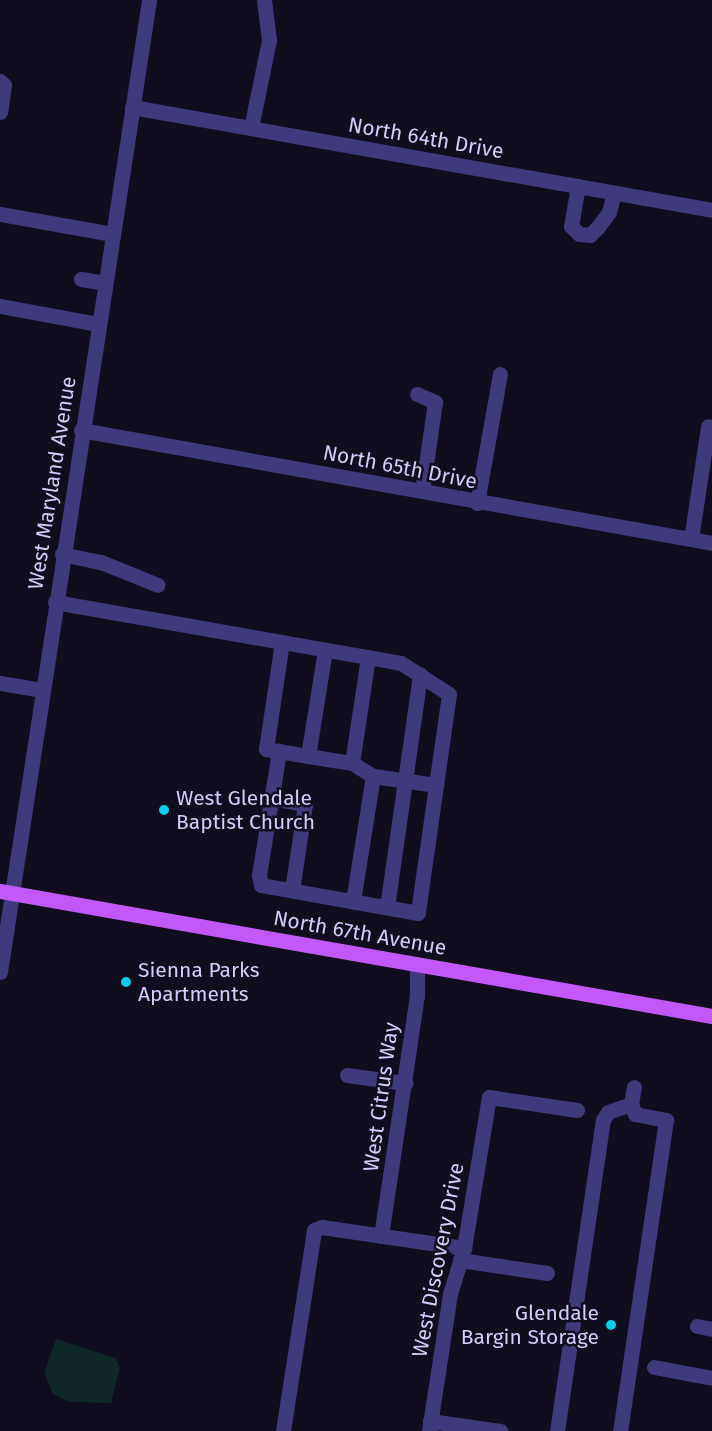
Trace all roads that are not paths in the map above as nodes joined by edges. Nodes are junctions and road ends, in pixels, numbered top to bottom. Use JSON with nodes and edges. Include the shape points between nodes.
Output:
{"nodes":[{"id":1,"x":149,"y":0,"type":"edge"},
{"id":2,"x":264,"y":0,"type":"edge"},
{"id":3,"x":0,"y":81,"type":"edge"},
{"id":4,"x":132,"y":107,"type":"junction"},
{"id":5,"x":0,"y":112,"type":"edge"},
{"id":6,"x":251,"y":128,"type":"junction"},
{"id":7,"x":578,"y":186,"type":"junction"},
{"id":8,"x":614,"y":193,"type":"junction"},
{"id":9,"x":712,"y":210,"type":"edge"},
{"id":10,"x":0,"y":214,"type":"edge"},
{"id":11,"x":112,"y":234,"type":"junction"},
{"id":12,"x":81,"y":279,"type":"dead end"},
{"id":13,"x":105,"y":283,"type":"junction"},
{"id":14,"x":0,"y":306,"type":"edge"},
{"id":15,"x":98,"y":324,"type":"junction"},
{"id":16,"x":500,"y":374,"type":"dead end"},
{"id":17,"x":417,"y":394,"type":"dead end"},
{"id":18,"x":708,"y":426,"type":"dead end"},
{"id":19,"x":81,"y":430,"type":"junction"},
{"id":20,"x":422,"y":491,"type":"junction"},
{"id":21,"x":477,"y":503,"type":"junction"},
{"id":22,"x":691,"y":539,"type":"junction"},
{"id":23,"x":712,"y":543,"type":"edge"},
{"id":24,"x":62,"y":554,"type":"junction"},
{"id":25,"x":158,"y":585,"type":"dead end"},
{"id":26,"x":55,"y":602,"type":"junction"},
{"id":27,"x":282,"y":642,"type":"junction"},
{"id":28,"x":325,"y":650,"type":"junction"},
{"id":29,"x":368,"y":657,"type":"junction"},
{"id":30,"x":420,"y":674,"type":"junction"},
{"id":31,"x":0,"y":683,"type":"edge"},
{"id":32,"x":42,"y":690,"type":"junction"},
{"id":33,"x":279,"y":751,"type":"junction"},
{"id":34,"x":308,"y":756,"type":"junction"},
{"id":35,"x":352,"y":763,"type":"junction"},
{"id":36,"x":373,"y":776,"type":"junction"},
{"id":37,"x":405,"y":780,"type":"junction"},
{"id":38,"x":436,"y":785,"type":"junction"},
{"id":39,"x":271,"y":798,"type":"junction"},
{"id":40,"x":292,"y":890,"type":"junction"},
{"id":41,"x":5,"y":892,"type":"edge"},
{"id":42,"x":353,"y":901,"type":"junction"},
{"id":43,"x":387,"y":907,"type":"junction"},
{"id":44,"x":417,"y":965,"type":"junction"},
{"id":45,"x":0,"y":972,"type":"edge"},
{"id":46,"x":712,"y":1017,"type":"edge"},
{"id":47,"x":347,"y":1075,"type":"dead end"},
{"id":48,"x":405,"y":1083,"type":"junction"},
{"id":49,"x":634,"y":1087,"type":"dead end"},
{"id":50,"x":631,"y":1104,"type":"junction"},
{"id":51,"x":577,"y":1110,"type":"dead end"},
{"id":52,"x":381,"y":1236,"type":"junction"},
{"id":53,"x":462,"y":1254,"type":"junction"},
{"id":54,"x":547,"y":1273,"type":"dead end"},
{"id":55,"x":654,"y":1367,"type":"dead end"},
{"id":56,"x":712,"y":1378,"type":"edge"},
{"id":57,"x":429,"y":1426,"type":"edge"},
{"id":58,"x":282,"y":1431,"type":"edge"},
{"id":59,"x":500,"y":1431,"type":"edge"},
{"id":60,"x":557,"y":1431,"type":"edge"},
{"id":61,"x":620,"y":1431,"type":"edge"}],
"edges":[{"from":1,"to":4,"type":"street","name":"West Maryland Avenue"},
{"from":2,"to":6,"type":"street","via":[[269,40]]},
{"from":3,"to":5,"type":"street","via":[[4,85]]},
{"from":4,"to":6,"type":"street","name":"North 64th Drive"},
{"from":4,"to":11,"type":"street","name":"West Maryland Avenue"},
{"from":6,"to":7,"type":"street","name":"North 64th Drive"},
{"from":7,"to":8,"type":"street","name":"North 64th Drive"},
{"from":7,"to":8,"type":"street","via":[[571,226],[579,234],[590,235],[598,227],[609,212]]},
{"from":8,"to":9,"type":"street","name":"North 64th Drive"},
{"from":10,"to":11,"type":"street"},
{"from":11,"to":13,"type":"street","name":"West Maryland Avenue"},
{"from":12,"to":13,"type":"street"},
{"from":13,"to":15,"type":"street","name":"West Maryland Avenue"},
{"from":14,"to":15,"type":"street"},
{"from":15,"to":19,"type":"street","name":"West Maryland Avenue"},
{"from":16,"to":21,"type":"street"},
{"from":17,"to":20,"type":"street","via":[[435,402]]},
{"from":18,"to":22,"type":"street"},
{"from":19,"to":20,"type":"street","name":"North 65th Drive"},
{"from":19,"to":24,"type":"street","name":"West Maryland Avenue"},
{"from":20,"to":21,"type":"street","name":"North 65th Drive"},
{"from":21,"to":22,"type":"street","name":"North 65th Drive"},
{"from":22,"to":23,"type":"street","name":"North 65th Drive"},
{"from":24,"to":25,"type":"street","via":[[101,562]]},
{"from":24,"to":26,"type":"street","name":"West Maryland Avenue"},
{"from":26,"to":27,"type":"street"},
{"from":26,"to":32,"type":"street","name":"West Maryland Avenue"},
{"from":27,"to":28,"type":"street"},
{"from":27,"to":33,"type":"street","via":[[266,749]]},
{"from":28,"to":29,"type":"street"},
{"from":28,"to":34,"type":"street"},
{"from":29,"to":30,"type":"street","via":[[401,663]]},
{"from":29,"to":35,"type":"street"},
{"from":30,"to":37,"type":"street"},
{"from":30,"to":38,"type":"street","via":[[448,694]]},
{"from":31,"to":32,"type":"street"},
{"from":32,"to":41,"type":"street","name":"West Maryland Avenue"},
{"from":33,"to":34,"type":"street"},
{"from":33,"to":39,"type":"street"},
{"from":34,"to":35,"type":"street"},
{"from":35,"to":36,"type":"street"},
{"from":36,"to":37,"type":"street"},
{"from":36,"to":42,"type":"street"},
{"from":37,"to":38,"type":"street"},
{"from":37,"to":43,"type":"street"},
{"from":38,"to":43,"type":"street","via":[[418,913]]},
{"from":39,"to":40,"type":"street","via":[[259,875],[261,885]]},
{"from":39,"to":40,"type":"street","via":[[305,804]]},
{"from":40,"to":42,"type":"street"},
{"from":41,"to":44,"type":"main road","name":"North 67th Avenue"},
{"from":41,"to":45,"type":"street","name":"West Maryland Avenue"},
{"from":42,"to":43,"type":"street"},
{"from":44,"to":46,"type":"main road","name":"North 67th Avenue"},
{"from":44,"to":48,"type":"street","name":"West Citrus Way","via":[[417,996]]},
{"from":47,"to":48,"type":"street"},
{"from":48,"to":52,"type":"street","name":"West Citrus Way"},
{"from":49,"to":50,"type":"street"},
{"from":50,"to":60,"type":"street","via":[[608,1112],[603,1120]]},
{"from":50,"to":61,"type":"street","via":[[635,1114],[666,1120]]},
{"from":51,"to":53,"type":"street","name":"West Discovery Drive","via":[[489,1097]]},
{"from":52,"to":53,"type":"street"},
{"from":52,"to":58,"type":"street","via":[[322,1227],[314,1230]]},
{"from":53,"to":54,"type":"street"},
{"from":53,"to":57,"type":"street","name":"West Discovery Drive","via":[[450,1294]]},
{"from":55,"to":56,"type":"street"},
{"from":57,"to":59,"type":"street"}]}
